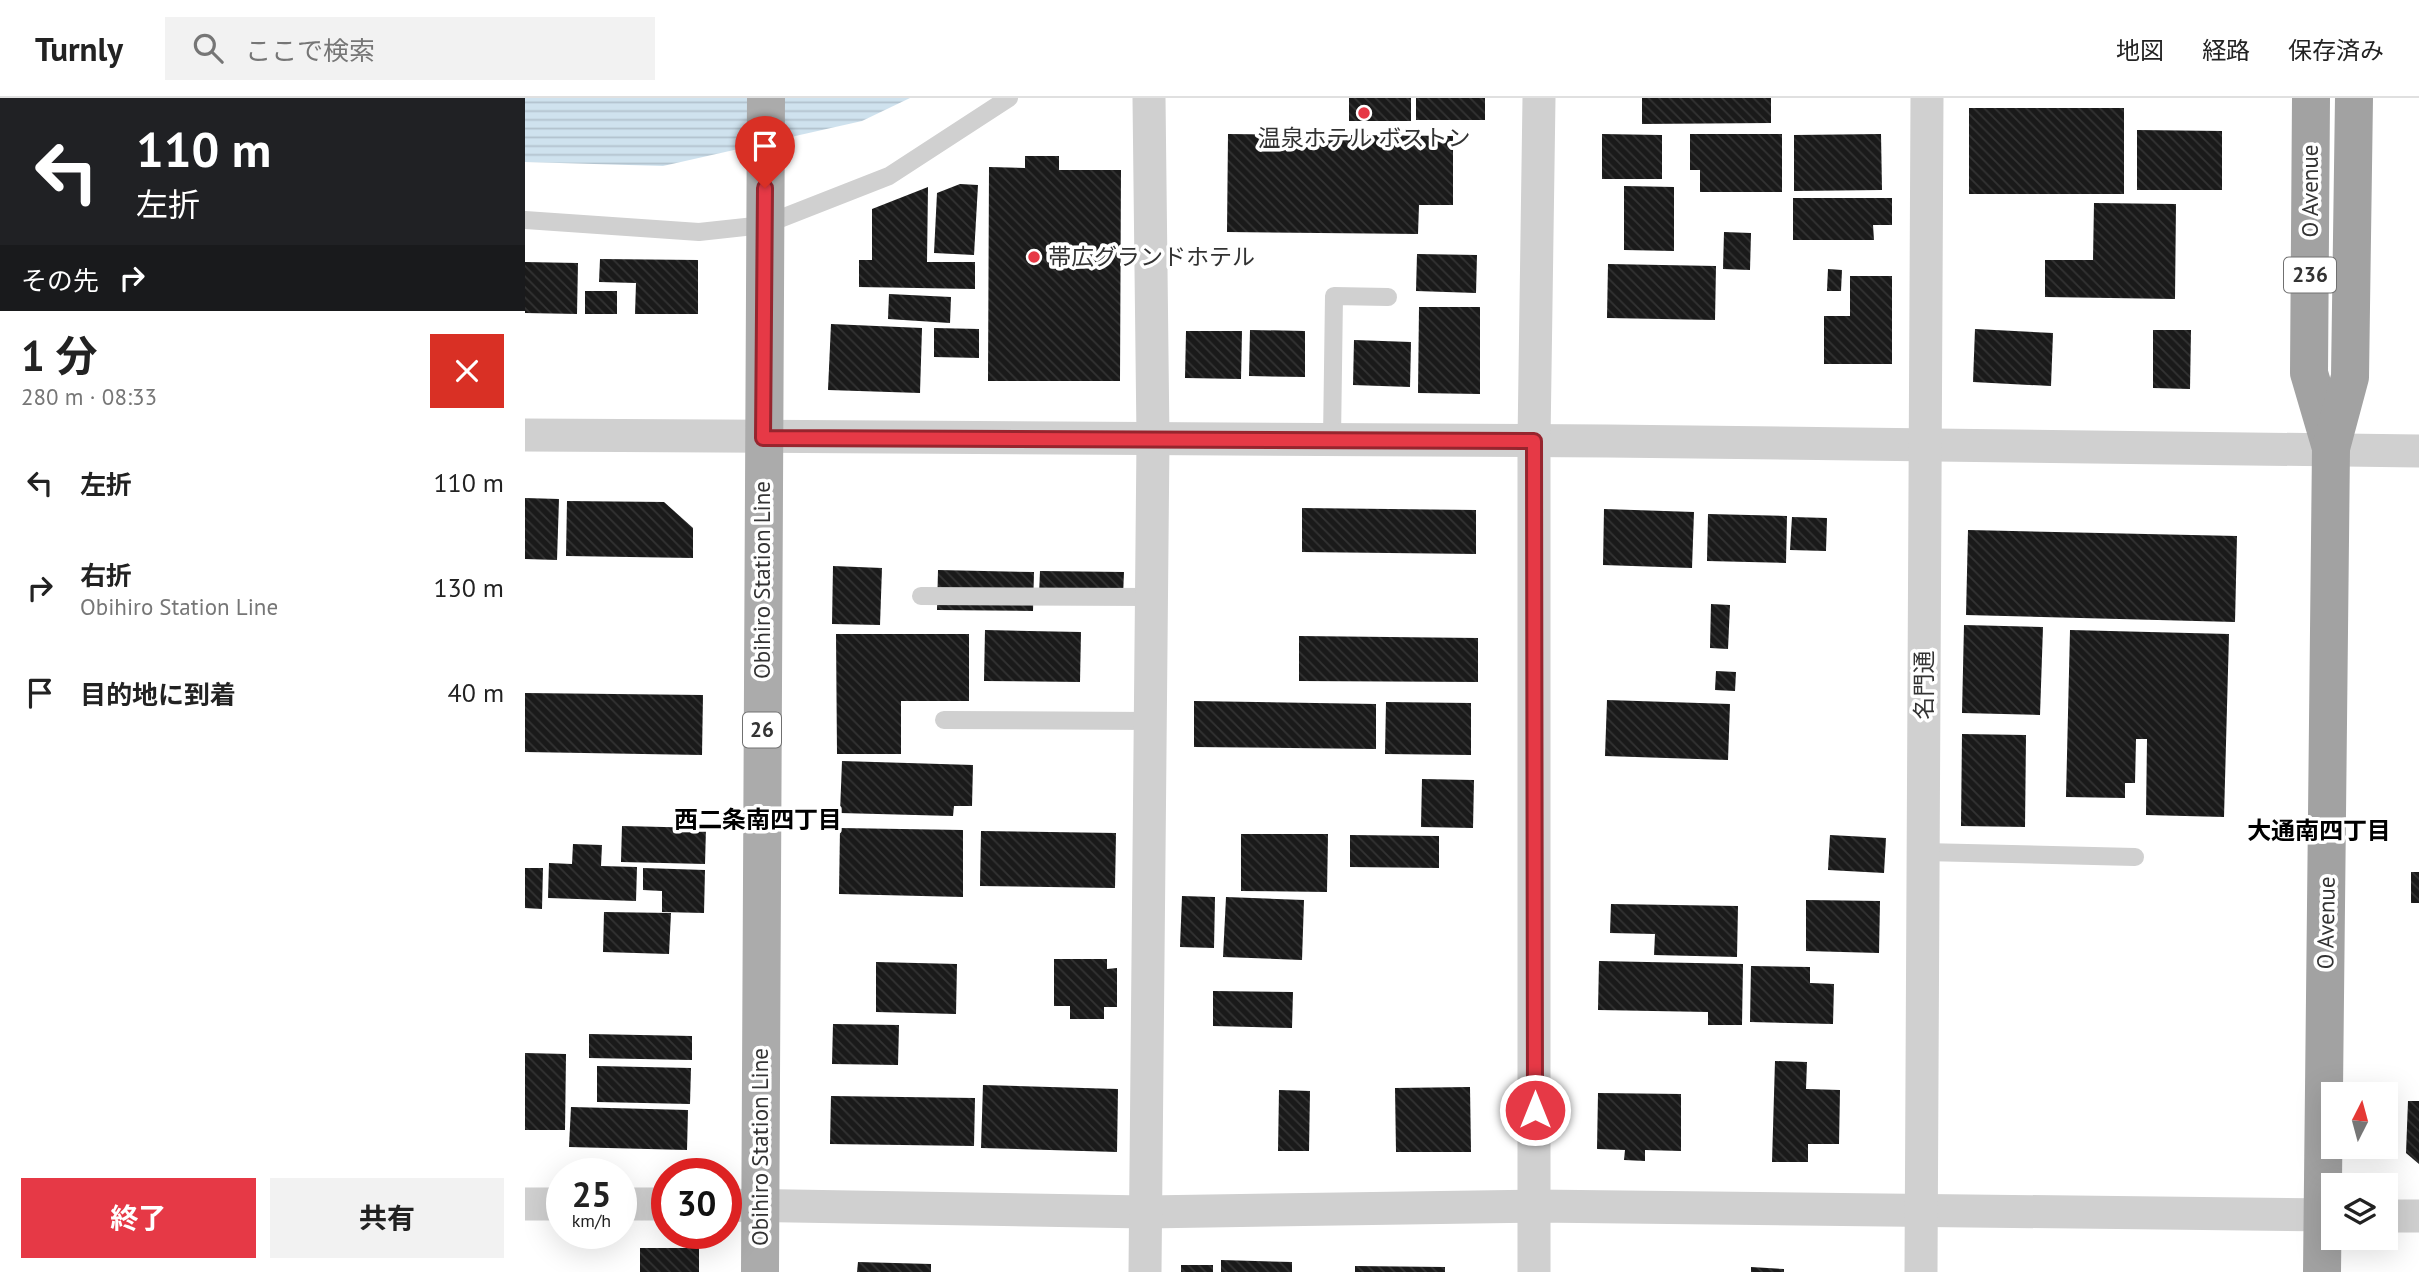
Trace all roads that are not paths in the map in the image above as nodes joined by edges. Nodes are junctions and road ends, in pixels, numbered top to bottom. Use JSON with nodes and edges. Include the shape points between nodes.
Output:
{"nodes":[{"id":1,"x":766,"y":98,"type":"edge"},
{"id":2,"x":1009,"y":98,"type":"edge"},
{"id":3,"x":1149,"y":98,"type":"edge"},
{"id":4,"x":1539,"y":98,"type":"edge"},
{"id":5,"x":1927,"y":98,"type":"edge"},
{"id":6,"x":2311,"y":98,"type":"edge"},
{"id":7,"x":2354,"y":98,"type":"edge"},
{"id":8,"x":525,"y":220,"type":"edge"},
{"id":9,"x":764,"y":225,"type":"junction"},
{"id":10,"x":1388,"y":297,"type":"dead end"},
{"id":11,"x":525,"y":435,"type":"edge"},
{"id":12,"x":763,"y":438,"type":"junction"},
{"id":13,"x":1153,"y":439,"type":"junction"},
{"id":14,"x":1332,"y":439,"type":"junction"},
{"id":15,"x":1534,"y":441,"type":"junction"},
{"id":16,"x":1925,"y":446,"type":"junction"},
{"id":17,"x":2332,"y":448,"type":"junction"},
{"id":18,"x":2419,"y":451,"type":"edge"},
{"id":19,"x":921,"y":596,"type":"dead end"},
{"id":20,"x":1151,"y":597,"type":"junction"},
{"id":21,"x":943,"y":720,"type":"dead end"},
{"id":22,"x":1151,"y":721,"type":"junction"},
{"id":23,"x":1923,"y":852,"type":"junction"},
{"id":24,"x":2135,"y":857,"type":"dead end"},
{"id":25,"x":2328,"y":1173,"type":"edge"},
{"id":26,"x":525,"y":1204,"type":"edge"},
{"id":27,"x":546,"y":1204,"type":"edge"},
{"id":28,"x":743,"y":1205,"type":"edge"},
{"id":29,"x":1535,"y":1206,"type":"junction"},
{"id":30,"x":1146,"y":1212,"type":"junction"},
{"id":31,"x":1922,"y":1212,"type":"junction"},
{"id":32,"x":2321,"y":1215,"type":"edge"},
{"id":33,"x":2398,"y":1216,"type":"edge"},
{"id":34,"x":2419,"y":1216,"type":"edge"},
{"id":35,"x":2324,"y":1250,"type":"edge"},
{"id":36,"x":759,"y":1272,"type":"edge"},
{"id":37,"x":1145,"y":1272,"type":"edge"},
{"id":38,"x":1534,"y":1272,"type":"edge"},
{"id":39,"x":1921,"y":1272,"type":"edge"},
{"id":40,"x":2322,"y":1272,"type":"edge"}],
"edges":[{"from":1,"to":9,"type":"main road","name":"Obihiro Station Line","number":"26"},
{"from":2,"to":9,"type":"lane","via":[[889,176]]},
{"from":3,"to":13,"type":"street"},
{"from":4,"to":15,"type":"street"},
{"from":5,"to":16,"type":"street","name":"名門通"},
{"from":6,"to":17,"type":"highway","name":"O Avenue","number":"236","via":[[2309,373]]},
{"from":7,"to":17,"type":"highway","name":"O Avenue","number":"236","via":[[2350,377]]},
{"from":8,"to":9,"type":"lane","via":[[699,232]]},
{"from":9,"to":12,"type":"main road","name":"Obihiro Station Line","number":"26"},
{"from":10,"to":14,"type":"lane","via":[[1333,296]]},
{"from":11,"to":12,"type":"street"},
{"from":12,"to":13,"type":"street"},
{"from":12,"to":28,"type":"main road","name":"Obihiro Station Line","number":"26"},
{"from":13,"to":14,"type":"street"},
{"from":13,"to":20,"type":"street"},
{"from":14,"to":15,"type":"street"},
{"from":15,"to":16,"type":"street"},
{"from":15,"to":29,"type":"street"},
{"from":16,"to":17,"type":"street"},
{"from":16,"to":23,"type":"street","name":"名門通"},
{"from":17,"to":18,"type":"street"},
{"from":17,"to":25,"type":"highway","name":"O Avenue","number":"236"},
{"from":19,"to":20,"type":"lane"},
{"from":20,"to":22,"type":"street"},
{"from":21,"to":22,"type":"lane"},
{"from":22,"to":30,"type":"street"},
{"from":23,"to":24,"type":"lane"},
{"from":23,"to":31,"type":"street","name":"名門通"},
{"from":26,"to":27,"type":"street"},
{"from":28,"to":30,"type":"street"},
{"from":28,"to":36,"type":"main road","name":"Obihiro Station Line","number":"26"},
{"from":29,"to":30,"type":"street"},
{"from":29,"to":31,"type":"street"},
{"from":29,"to":38,"type":"street"},
{"from":30,"to":37,"type":"street"},
{"from":31,"to":32,"type":"street"},
{"from":31,"to":39,"type":"street","name":"名門通"},
{"from":33,"to":34,"type":"street"},
{"from":35,"to":40,"type":"highway","name":"O Avenue","number":"236"}]}
